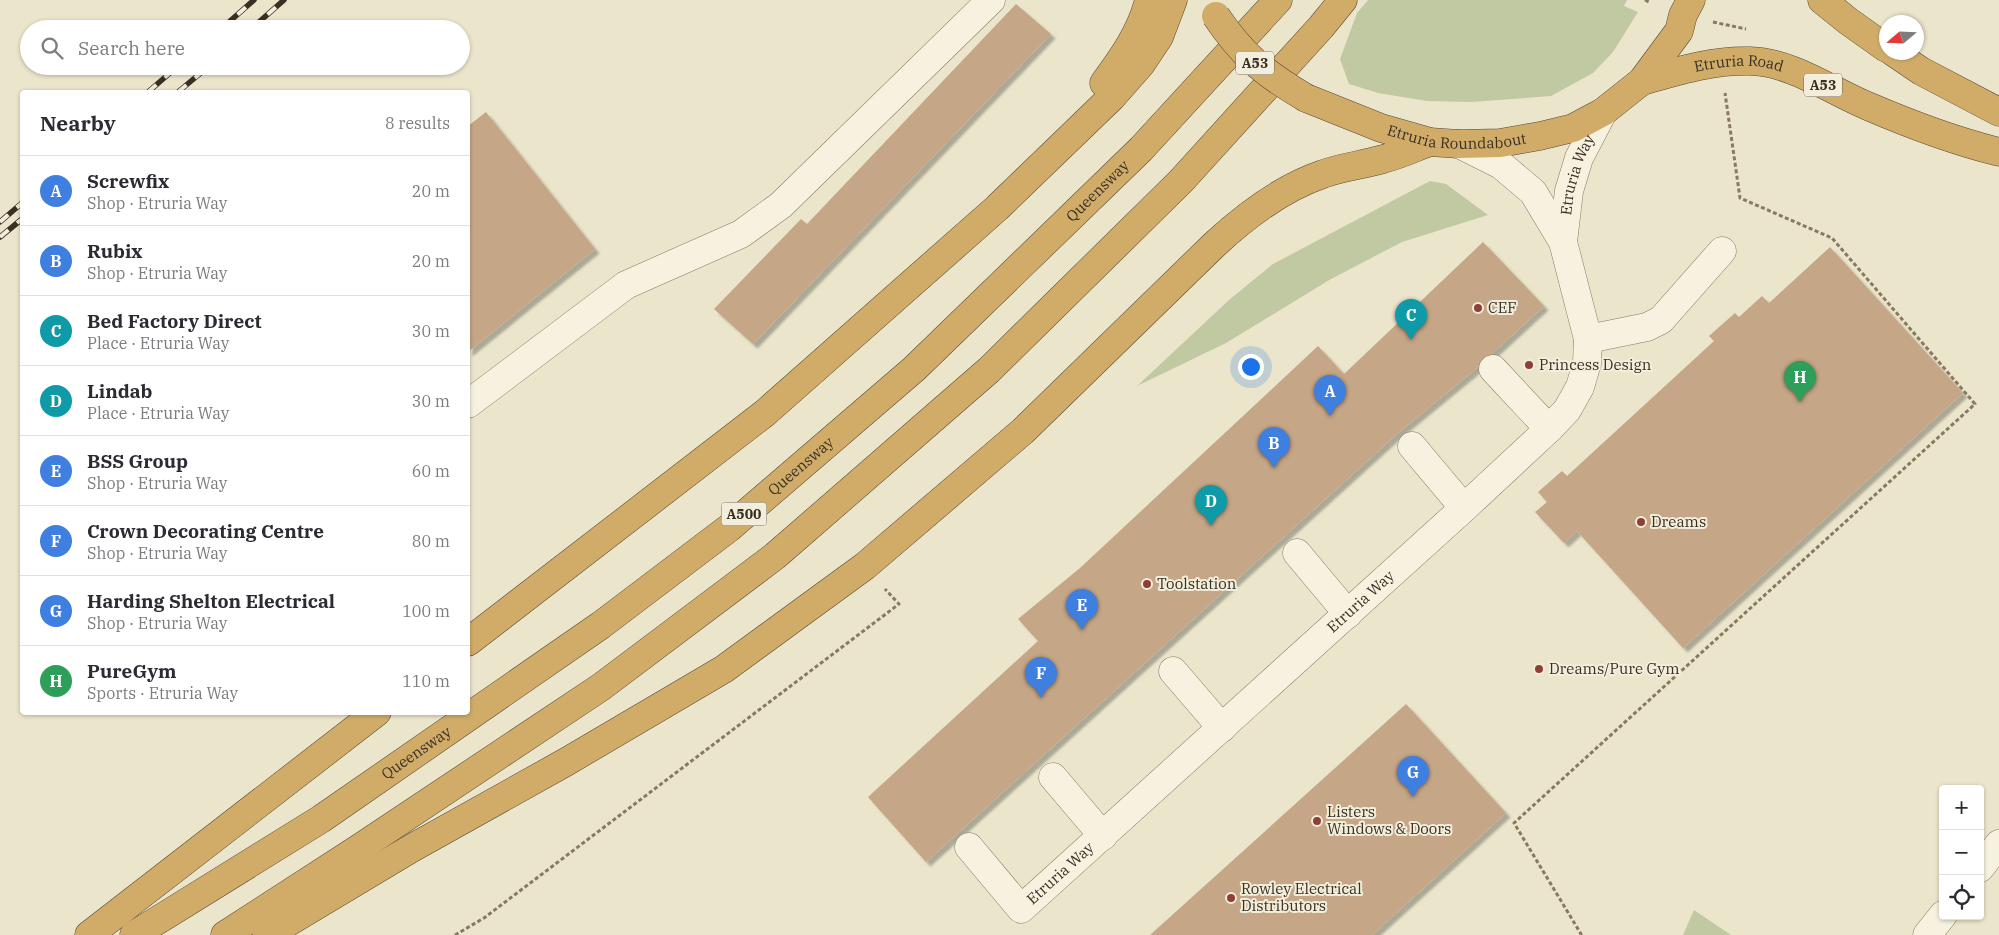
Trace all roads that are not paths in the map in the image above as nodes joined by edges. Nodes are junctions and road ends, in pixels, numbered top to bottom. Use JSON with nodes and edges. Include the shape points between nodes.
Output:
{"nodes":[{"id":1,"x":991,"y":0,"type":"edge"},
{"id":2,"x":1149,"y":0,"type":"edge"},
{"id":3,"x":1174,"y":0,"type":"edge"},
{"id":4,"x":1278,"y":0,"type":"edge"},
{"id":5,"x":1343,"y":0,"type":"edge"},
{"id":6,"x":1691,"y":0,"type":"edge"},
{"id":7,"x":1822,"y":0,"type":"edge"},
{"id":8,"x":1214,"y":8,"type":"edge"},
{"id":9,"x":1143,"y":43,"type":"junction"},
{"id":10,"x":1879,"y":43,"type":"edge"},
{"id":11,"x":1905,"y":60,"type":"edge"},
{"id":12,"x":1642,"y":81,"type":"junction"},
{"id":13,"x":1604,"y":112,"type":"junction"},
{"id":14,"x":1999,"y":112,"type":"edge"},
{"id":15,"x":1430,"y":142,"type":"junction"},
{"id":16,"x":1459,"y":144,"type":"junction"},
{"id":17,"x":1999,"y":152,"type":"edge"},
{"id":18,"x":1563,"y":242,"type":"junction"},
{"id":19,"x":1722,"y":250,"type":"dead end"},
{"id":20,"x":1588,"y":340,"type":"junction"},
{"id":21,"x":1493,"y":369,"type":"dead end"},
{"id":22,"x":470,"y":402,"type":"edge"},
{"id":23,"x":1549,"y":430,"type":"junction"},
{"id":24,"x":1412,"y":446,"type":"dead end"},
{"id":25,"x":1464,"y":508,"type":"junction"},
{"id":26,"x":1297,"y":554,"type":"dead end"},
{"id":27,"x":1348,"y":614,"type":"junction"},
{"id":28,"x":470,"y":640,"type":"edge"},
{"id":29,"x":1173,"y":671,"type":"dead end"},
{"id":30,"x":373,"y":715,"type":"edge"},
{"id":31,"x":1222,"y":728,"type":"junction"},
{"id":32,"x":1052,"y":777,"type":"dead end"},
{"id":33,"x":1103,"y":836,"type":"junction"},
{"id":34,"x":1999,"y":844,"type":"edge"},
{"id":35,"x":969,"y":847,"type":"dead end"},
{"id":36,"x":1984,"y":863,"type":"edge"},
{"id":37,"x":1939,"y":920,"type":"edge"},
{"id":38,"x":90,"y":935,"type":"edge"},
{"id":39,"x":134,"y":935,"type":"edge"},
{"id":40,"x":225,"y":935,"type":"edge"},
{"id":41,"x":267,"y":935,"type":"edge"},
{"id":42,"x":1927,"y":935,"type":"edge"}],
"edges":[{"from":1,"to":22,"type":"street","via":[[781,205],[741,234],[626,285]]},
{"from":2,"to":9,"type":"highway"},
{"from":3,"to":9,"type":"highway","via":[[1166,22]]},
{"from":4,"to":39,"type":"highway","name":"Queensway","number":"A500","via":[[1141,150],[914,369],[729,528],[601,625],[321,819]]},
{"from":5,"to":40,"type":"highway","via":[[1181,181],[989,370],[775,556],[601,687]]},
{"from":6,"to":12,"type":"highway","name":"Etruria Roundabout","number":"A53","via":[[1679,31]]},
{"from":7,"to":10,"type":"highway"},
{"from":8,"to":15,"type":"highway","name":"Etruria Roundabout","number":"A53","bridge":true,"via":[[1233,41],[1278,82],[1306,98],[1381,128]]},
{"from":9,"to":28,"type":"highway","via":[[1121,60],[1053,153],[997,208],[765,414]]},
{"from":11,"to":14,"type":"highway"},
{"from":12,"to":13,"type":"highway","name":"Etruria Roundabout","number":"A53"},
{"from":12,"to":17,"type":"highway","name":"Etruria Road","number":"A53","via":[[1721,61],[1774,64],[1869,107],[1968,144]]},
{"from":13,"to":16,"type":"highway","name":"Etruria Roundabout","number":"A53","via":[[1572,128],[1540,136],[1500,144]]},
{"from":13,"to":18,"type":"street","name":"Etruria Way","via":[[1579,158],[1569,191]]},
{"from":15,"to":16,"type":"highway","name":"Etruria Roundabout","number":"A53"},
{"from":15,"to":41,"type":"highway","via":[[1293,186],[1231,229],[1023,431],[865,566],[724,669]]},
{"from":16,"to":18,"type":"street","name":"Etruria Way","via":[[1501,165],[1533,192]]},
{"from":18,"to":20,"type":"street","name":"Etruria Way"},
{"from":19,"to":20,"type":"street","via":[[1661,320],[1647,327]]},
{"from":20,"to":23,"type":"street","name":"Etruria Way","via":[[1587,363],[1580,387],[1567,410]]},
{"from":21,"to":23,"type":"street"},
{"from":23,"to":25,"type":"street","name":"Etruria Way"},
{"from":24,"to":25,"type":"street"},
{"from":25,"to":27,"type":"street","name":"Etruria Way"},
{"from":26,"to":27,"type":"street"},
{"from":27,"to":31,"type":"street","name":"Etruria Way"},
{"from":29,"to":31,"type":"street"},
{"from":30,"to":38,"type":"highway"},
{"from":31,"to":33,"type":"street","name":"Etruria Way"},
{"from":32,"to":33,"type":"street"},
{"from":33,"to":35,"type":"street","name":"Etruria Way","via":[[1021,909]]},
{"from":34,"to":36,"type":"street"},
{"from":37,"to":42,"type":"street"}]}
